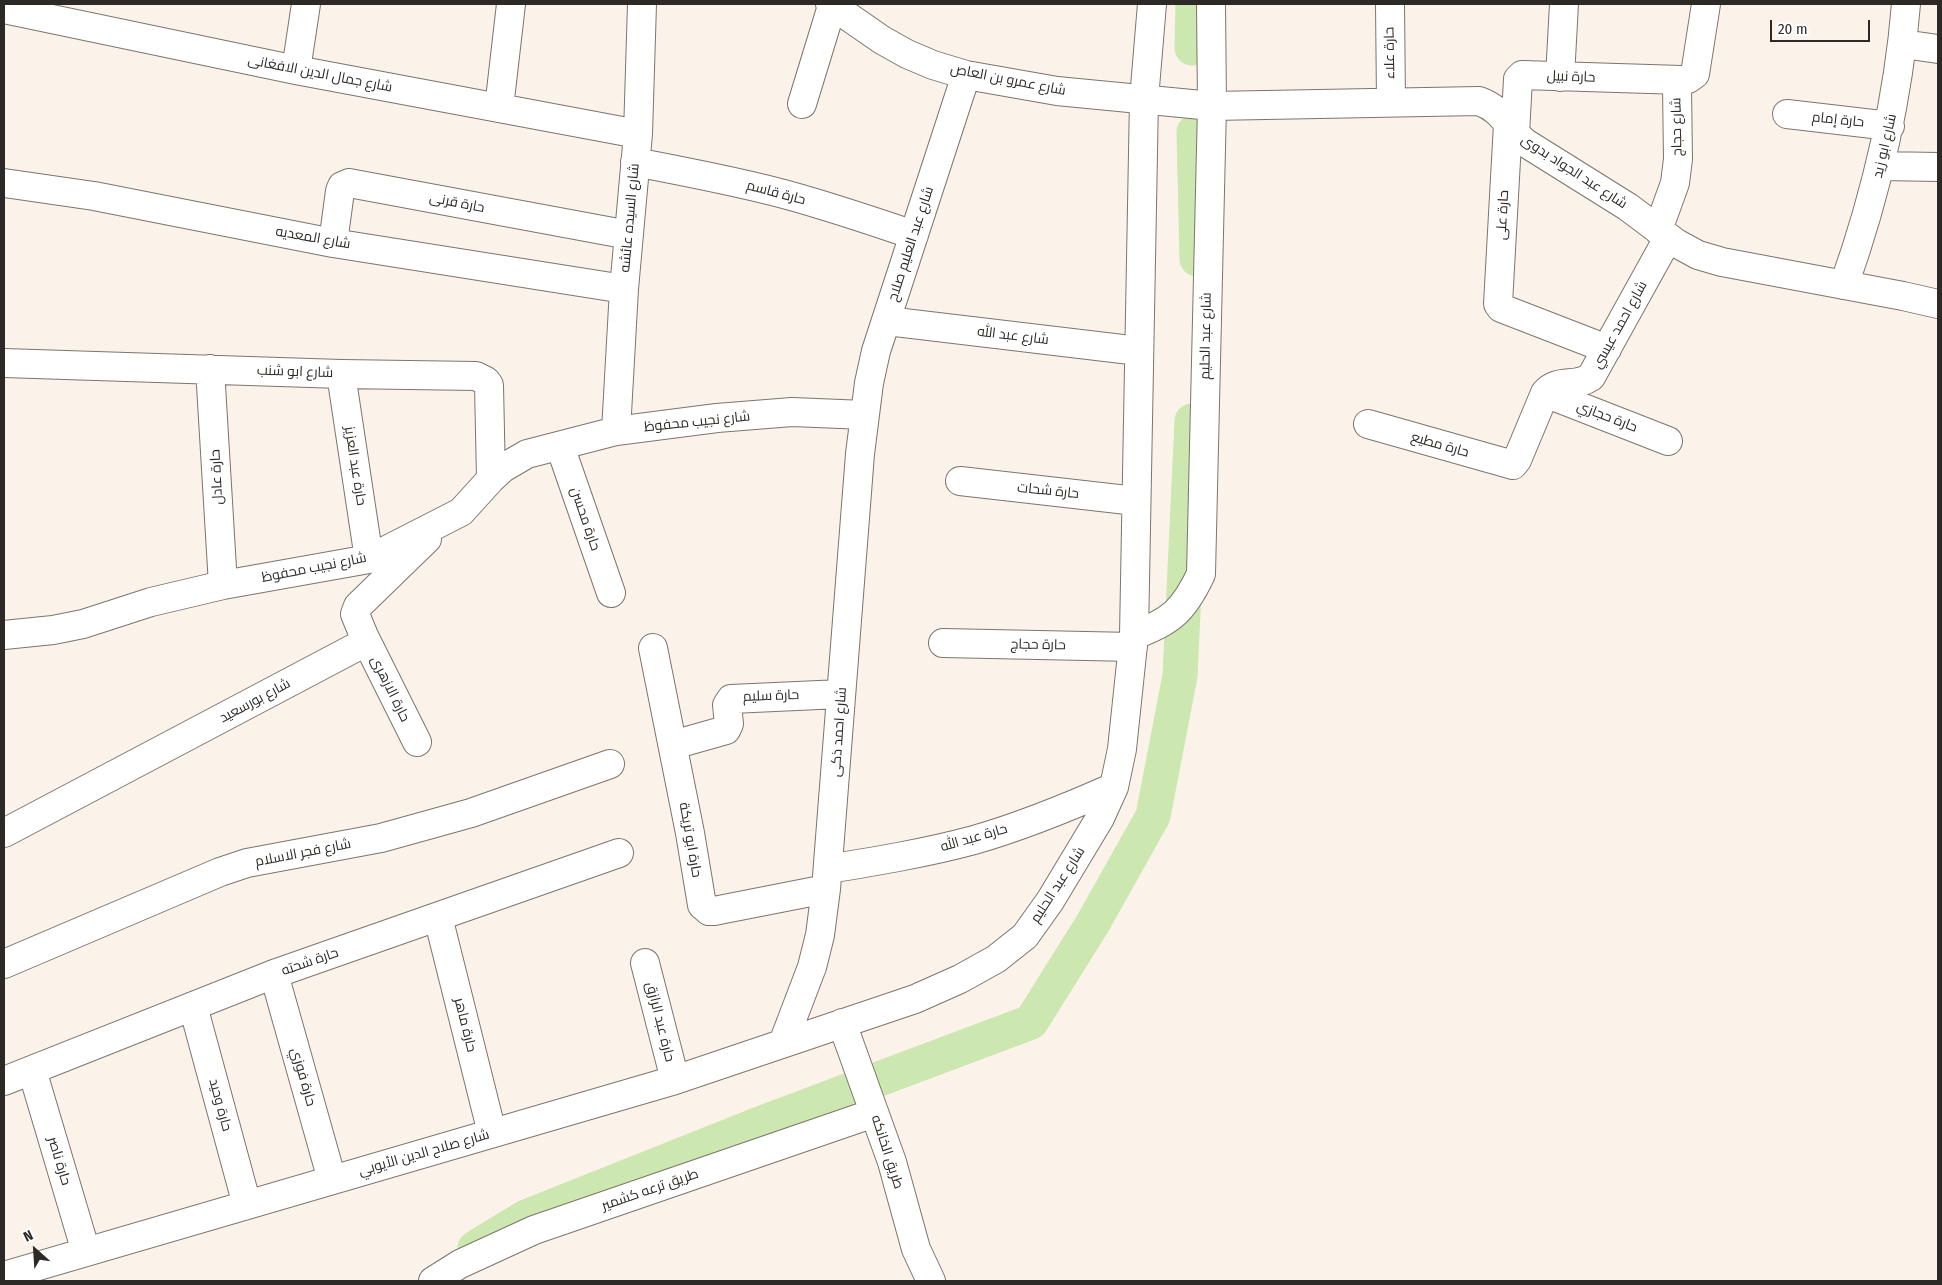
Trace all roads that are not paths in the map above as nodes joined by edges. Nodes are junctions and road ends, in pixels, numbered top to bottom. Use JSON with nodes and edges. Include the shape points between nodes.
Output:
{"nodes":[{"id":1,"x":306,"y":4,"type":"edge"},
{"id":2,"x":511,"y":4,"type":"edge"},
{"id":3,"x":642,"y":4,"type":"edge"},
{"id":4,"x":1152,"y":4,"type":"edge"},
{"id":5,"x":1211,"y":4,"type":"edge"},
{"id":6,"x":1390,"y":4,"type":"edge"},
{"id":7,"x":1564,"y":4,"type":"edge"},
{"id":8,"x":1706,"y":4,"type":"edge"},
{"id":9,"x":1906,"y":4,"type":"edge"},
{"id":10,"x":831,"y":5,"type":"edge"},
{"id":11,"x":4,"y":9,"type":"edge"},
{"id":12,"x":862,"y":14,"type":"edge"},
{"id":13,"x":1903,"y":44,"type":"junction"},
{"id":14,"x":1938,"y":49,"type":"edge"},
{"id":15,"x":296,"y":70,"type":"junction"},
{"id":16,"x":966,"y":75,"type":"junction"},
{"id":17,"x":1560,"y":77,"type":"junction"},
{"id":18,"x":1681,"y":80,"type":"junction"},
{"id":19,"x":1144,"y":99,"type":"junction"},
{"id":20,"x":1390,"y":102,"type":"junction"},
{"id":21,"x":802,"y":104,"type":"dead end"},
{"id":22,"x":1212,"y":106,"type":"junction"},
{"id":23,"x":499,"y":108,"type":"junction"},
{"id":24,"x":1787,"y":114,"type":"dead end"},
{"id":25,"x":1890,"y":126,"type":"junction"},
{"id":26,"x":1511,"y":129,"type":"junction"},
{"id":27,"x":638,"y":134,"type":"junction"},
{"id":28,"x":635,"y":162,"type":"junction"},
{"id":29,"x":1881,"y":166,"type":"junction"},
{"id":30,"x":1938,"y":167,"type":"edge"},
{"id":31,"x":4,"y":183,"type":"edge"},
{"id":32,"x":1663,"y":234,"type":"junction"},
{"id":33,"x":629,"y":235,"type":"junction"},
{"id":34,"x":914,"y":235,"type":"junction"},
{"id":35,"x":333,"y":243,"type":"junction"},
{"id":36,"x":1844,"y":285,"type":"junction"},
{"id":37,"x":624,"y":289,"type":"junction"},
{"id":38,"x":1938,"y":304,"type":"edge"},
{"id":39,"x":887,"y":321,"type":"junction"},
{"id":40,"x":1607,"y":348,"type":"junction"},
{"id":41,"x":1139,"y":351,"type":"junction"},
{"id":42,"x":4,"y":363,"type":"edge"},
{"id":43,"x":210,"y":369,"type":"junction"},
{"id":44,"x":341,"y":374,"type":"junction"},
{"id":45,"x":1545,"y":393,"type":"junction"},
{"id":46,"x":865,"y":414,"type":"junction"},
{"id":47,"x":1368,"y":424,"type":"dead end"},
{"id":48,"x":616,"y":431,"type":"junction"},
{"id":49,"x":1668,"y":441,"type":"dead end"},
{"id":50,"x":560,"y":446,"type":"junction"},
{"id":51,"x":491,"y":478,"type":"junction"},
{"id":52,"x":960,"y":481,"type":"dead end"},
{"id":53,"x":1136,"y":501,"type":"junction"},
{"id":54,"x":446,"y":521,"type":"junction"},
{"id":55,"x":369,"y":559,"type":"junction"},
{"id":56,"x":223,"y":585,"type":"junction"},
{"id":57,"x":611,"y":593,"type":"dead end"},
{"id":58,"x":4,"y":635,"type":"edge"},
{"id":59,"x":364,"y":636,"type":"junction"},
{"id":60,"x":1133,"y":641,"type":"junction"},
{"id":61,"x":943,"y":643,"type":"dead end"},
{"id":62,"x":653,"y":648,"type":"dead end"},
{"id":63,"x":841,"y":694,"type":"junction"},
{"id":64,"x":416,"y":742,"type":"dead end"},
{"id":65,"x":672,"y":745,"type":"junction"},
{"id":66,"x":610,"y":764,"type":"dead end"},
{"id":67,"x":1114,"y":787,"type":"junction"},
{"id":68,"x":4,"y":833,"type":"edge"},
{"id":69,"x":619,"y":853,"type":"dead end"},
{"id":70,"x":827,"y":879,"type":"junction"},
{"id":71,"x":438,"y":917,"type":"junction"},
{"id":72,"x":645,"y":963,"type":"dead end"},
{"id":73,"x":4,"y":964,"type":"edge"},
{"id":74,"x":274,"y":974,"type":"junction"},
{"id":75,"x":193,"y":1006,"type":"junction"},
{"id":76,"x":842,"y":1023,"type":"junction"},
{"id":77,"x":783,"y":1043,"type":"junction"},
{"id":78,"x":32,"y":1070,"type":"junction"},
{"id":79,"x":4,"y":1080,"type":"edge"},
{"id":80,"x":674,"y":1080,"type":"junction"},
{"id":81,"x":872,"y":1107,"type":"junction"},
{"id":82,"x":492,"y":1133,"type":"junction"},
{"id":83,"x":332,"y":1180,"type":"junction"},
{"id":84,"x":247,"y":1205,"type":"junction"},
{"id":85,"x":86,"y":1252,"type":"junction"},
{"id":86,"x":4,"y":1276,"type":"edge"},
{"id":87,"x":922,"y":1279,"type":"edge"},
{"id":88,"x":433,"y":1281,"type":"edge"}],
"edges":[{"from":1,"to":15,"type":"street"},
{"from":2,"to":23,"type":"street"},
{"from":3,"to":27,"type":"street","name":"شارع السيده عائشه"},
{"from":4,"to":19,"type":"street","name":"شارع عبد الحليم"},
{"from":5,"to":22,"type":"street","name":"شارع عبد الحليم"},
{"from":6,"to":20,"type":"street","name":"حارة علاء"},
{"from":7,"to":17,"type":"street"},
{"from":8,"to":18,"type":"street","name":"شارع حجاج","via":[[1695,74]]},
{"from":9,"to":13,"type":"street","name":"شارع ابو زيد"},
{"from":10,"to":12,"type":"street","name":"شارع عمرو بن العاص"},
{"from":10,"to":21,"type":"street"},
{"from":11,"to":15,"type":"street","name":"شارع جمال الدين الافغانى"},
{"from":12,"to":16,"type":"street","name":"شارع عمرو بن العاص","via":[[907,54]]},
{"from":13,"to":14,"type":"street"},
{"from":13,"to":25,"type":"street","name":"شارع ابو زيد"},
{"from":15,"to":23,"type":"street","name":"شارع جمال الدين الافغانى"},
{"from":16,"to":19,"type":"street","name":"شارع عمرو بن العاص","via":[[1057,91]]},
{"from":16,"to":34,"type":"street","name":"شارع عبد العليم صلاح"},
{"from":17,"to":18,"type":"street","name":"حارة نبيل"},
{"from":17,"to":26,"type":"street","name":"حارة نبيل","via":[[1519,77]]},
{"from":18,"to":32,"type":"street","name":"شارع حجاج","via":[[1676,90],[1678,159]]},
{"from":19,"to":22,"type":"street","name":"شارع عبد الجواد بدوى"},
{"from":19,"to":41,"type":"street","name":"شارع عبد الحليم"},
{"from":20,"to":22,"type":"street","name":"شارع عبد الجواد بدوى"},
{"from":20,"to":26,"type":"street","name":"شارع عبد الجواد بدوى","via":[[1479,101],[1497,110]]},
{"from":22,"to":60,"type":"street","name":"شارع عبد الحليم","via":[[1201,574],[1191,596],[1176,614]]},
{"from":23,"to":27,"type":"street","name":"شارع جمال الدين الافغانى"},
{"from":24,"to":25,"type":"street","name":"حارة إمام"},
{"from":25,"to":29,"type":"street","name":"شارع ابو زيد"},
{"from":26,"to":32,"type":"street","name":"شارع عبد الجواد بدوى","via":[[1534,148],[1628,207]]},
{"from":26,"to":40,"type":"street","name":"حارة على","via":[[1498,304]]},
{"from":27,"to":28,"type":"street","name":"شارع السيده عائشه"},
{"from":28,"to":33,"type":"street","name":"شارع السيده عائشه"},
{"from":28,"to":34,"type":"street","name":"حارة قاسم","via":[[776,192]]},
{"from":29,"to":30,"type":"street"},
{"from":29,"to":36,"type":"street","name":"شارع ابو زيد","via":[[1865,226]]},
{"from":31,"to":35,"type":"street","name":"شارع المعديه","via":[[94,196]]},
{"from":32,"to":36,"type":"street","name":"شارع عبد الجواد بدوى","via":[[1698,255],[1722,262]]},
{"from":32,"to":40,"type":"street","name":"شارع احمد عيسي"},
{"from":33,"to":35,"type":"street","name":"حارة قرنى","via":[[349,182],[340,191]]},
{"from":33,"to":37,"type":"street","name":"شارع السيده عائشه"},
{"from":34,"to":39,"type":"street","name":"شارع عبد العليم صلاح"},
{"from":35,"to":37,"type":"street","name":"شارع المعديه"},
{"from":36,"to":38,"type":"street","name":"شارع عبد الجواد بدوى"},
{"from":37,"to":48,"type":"street","name":"شارع السيده عائشه"},
{"from":39,"to":41,"type":"street","name":"شارع عبد الله"},
{"from":39,"to":46,"type":"street","name":"شارع عبد العليم صلاح","via":[[874,359]]},
{"from":40,"to":45,"type":"street","name":"شارع احمد عيسي","via":[[1591,378],[1577,384],[1556,384]]},
{"from":41,"to":53,"type":"street","name":"شارع عبد الحليم"},
{"from":42,"to":43,"type":"street","name":"شارع ابو شنب"},
{"from":43,"to":44,"type":"street","name":"شارع ابو شنب"},
{"from":43,"to":56,"type":"street","name":"حارة عادل"},
{"from":44,"to":51,"type":"street","name":"شارع ابو شنب","via":[[476,376],[486,381]]},
{"from":44,"to":55,"type":"street","name":"حارة عبد العزيز"},
{"from":45,"to":47,"type":"street","name":"حارة مطيع","via":[[1513,465]]},
{"from":45,"to":49,"type":"street","name":"حارة حجازي"},
{"from":46,"to":48,"type":"street","name":"شارع نجيب محفوظ","via":[[792,412]]},
{"from":46,"to":63,"type":"street","name":"شارع احمد ذكى"},
{"from":48,"to":50,"type":"street","name":"شارع نجيب محفوظ"},
{"from":50,"to":51,"type":"street","name":"شارع نجيب محفوظ","via":[[527,454]]},
{"from":50,"to":57,"type":"street","name":"حارة محسن"},
{"from":51,"to":54,"type":"street","name":"شارع نجيب محفوظ","via":[[461,512]]},
{"from":52,"to":53,"type":"street","name":"حارة شحات"},
{"from":53,"to":60,"type":"street","name":"شارع عبد الحليم"},
{"from":54,"to":55,"type":"street","name":"شارع نجيب محفوظ"},
{"from":54,"to":59,"type":"street","via":[[358,606],[355,614]]},
{"from":55,"to":56,"type":"street","name":"شارع نجيب محفوظ"},
{"from":56,"to":58,"type":"street","name":"شارع نجيب محفوظ","via":[[151,602],[84,624]]},
{"from":59,"to":64,"type":"street","name":"حارة الازهرى"},
{"from":59,"to":68,"type":"street","name":"شارع بورسعيد","via":[[356,648]]},
{"from":60,"to":61,"type":"street","name":"حارة حجاج"},
{"from":60,"to":67,"type":"street","name":"شارع عبد الحليم","via":[[1122,749]]},
{"from":62,"to":65,"type":"street","name":"حارة ابو تريكة"},
{"from":63,"to":65,"type":"street","name":"حارة سليم","via":[[731,699],[727,704],[729,724],[726,730]]},
{"from":63,"to":70,"type":"street","name":"شارع احمد ذكى"},
{"from":65,"to":70,"type":"street","name":"حارة ابو تريكة","via":[[705,909],[714,911]]},
{"from":66,"to":73,"type":"street","name":"شارع فجر الاسلام","via":[[472,813],[381,838],[247,863]]},
{"from":67,"to":70,"type":"street","name":"حارة عبد الله","via":[[1023,824]]},
{"from":67,"to":76,"type":"street","name":"شارع عبد الحليم","via":[[1095,826],[1025,936],[996,960],[960,979],[915,999]]},
{"from":69,"to":71,"type":"street","name":"حارة شحته"},
{"from":70,"to":77,"type":"street","name":"شارع احمد ذكى","via":[[820,935],[812,967]]},
{"from":71,"to":74,"type":"street","name":"حارة شحته"},
{"from":71,"to":82,"type":"street","name":"حارة ماهر"},
{"from":72,"to":80,"type":"street","name":"حارة عبد الرازق"},
{"from":74,"to":75,"type":"street","name":"حارة شحته"},
{"from":74,"to":83,"type":"street","name":"حارة فوزي"},
{"from":75,"to":78,"type":"street","name":"حارة شحته"},
{"from":75,"to":84,"type":"street","name":"حارة وحيد"},
{"from":76,"to":77,"type":"street","name":"شارع صلاح الدين الأيوبي"},
{"from":76,"to":81,"type":"street","name":"طريق الخانكه"},
{"from":77,"to":80,"type":"street","name":"شارع صلاح الدين الأيوبي"},
{"from":78,"to":79,"type":"street","name":"حارة شحته"},
{"from":78,"to":85,"type":"street","name":"حارة ناصر"},
{"from":80,"to":82,"type":"street","name":"شارع صلاح الدين الأيوبي"},
{"from":81,"to":87,"type":"street","name":"طريق الخانكه","via":[[892,1162]]},
{"from":81,"to":88,"type":"street","name":"طريق ترعه كشمير","via":[[534,1230],[460,1264]]},
{"from":82,"to":83,"type":"street","name":"شارع صلاح الدين الأيوبي"},
{"from":83,"to":84,"type":"street","name":"شارع صلاح الدين الأيوبي"},
{"from":84,"to":85,"type":"street","name":"شارع صلاح الدين الأيوبي"},
{"from":85,"to":86,"type":"street","name":"شارع صلاح الدين الأيوبي"}]}
